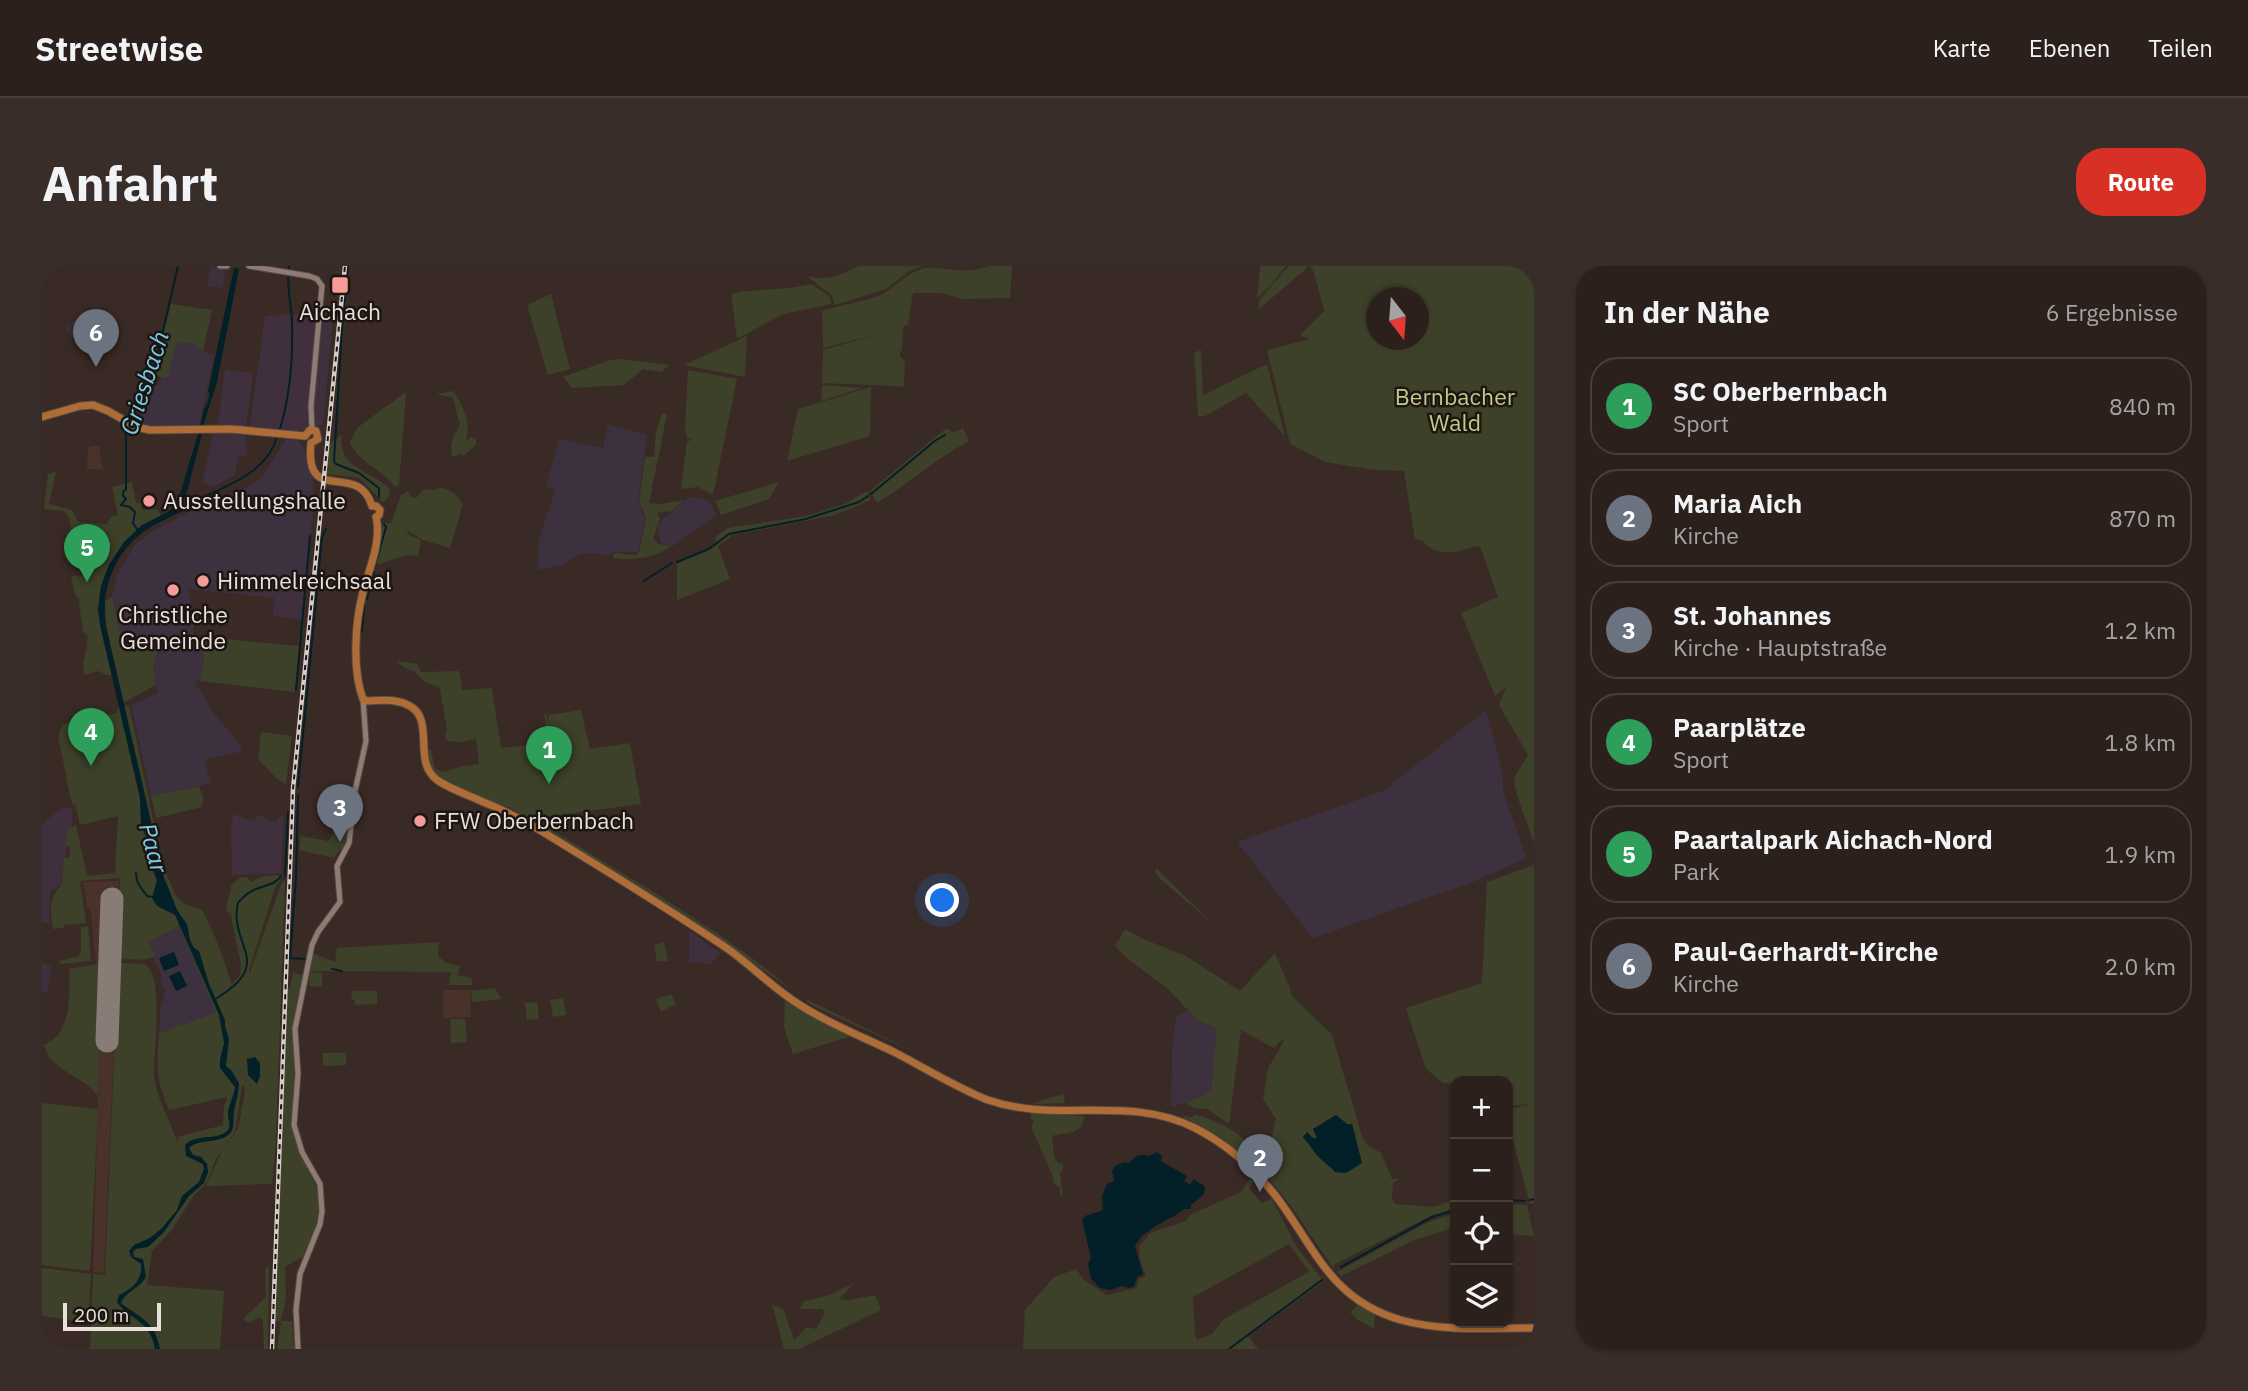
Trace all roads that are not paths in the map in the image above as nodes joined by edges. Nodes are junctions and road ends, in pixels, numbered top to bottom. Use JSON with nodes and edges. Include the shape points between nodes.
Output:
{"nodes":[{"id":1,"x":220,"y":266,"type":"edge"},
{"id":2,"x":227,"y":266,"type":"edge"},
{"id":3,"x":250,"y":266,"type":"edge"},
{"id":4,"x":42,"y":417,"type":"edge"},
{"id":5,"x":312,"y":429,"type":"junction"},
{"id":6,"x":305,"y":436,"type":"junction"},
{"id":7,"x":311,"y":443,"type":"junction"},
{"id":8,"x":363,"y":699,"type":"junction"},
{"id":9,"x":1534,"y":1328,"type":"edge"},
{"id":10,"x":298,"y":1349,"type":"edge"}],
"edges":[{"from":1,"to":2,"type":"street"},
{"from":3,"to":5,"type":"street","via":[[314,277],[322,286]]},
{"from":4,"to":6,"type":"main road","via":[[93,405],[136,427],[160,432],[231,429]]},
{"from":5,"to":6,"type":"main road"},
{"from":5,"to":7,"type":"main road","via":[[318,437]]},
{"from":6,"to":7,"type":"main road"},
{"from":7,"to":8,"type":"main road","via":[[316,474],[331,482],[358,485],[380,510],[357,625]]},
{"from":8,"to":9,"type":"main road","via":[[400,702],[417,711],[433,777],[527,822],[729,950],[803,1007],[984,1098],[1043,1112],[1145,1112],[1171,1118],[1213,1138],[1275,1196],[1328,1273],[1375,1310],[1426,1325]]},
{"from":8,"to":10,"type":"street","via":[[366,741],[349,843],[337,866],[340,902],[312,945],[296,1023],[295,1130],[320,1184],[323,1204],[298,1292]]}]}
